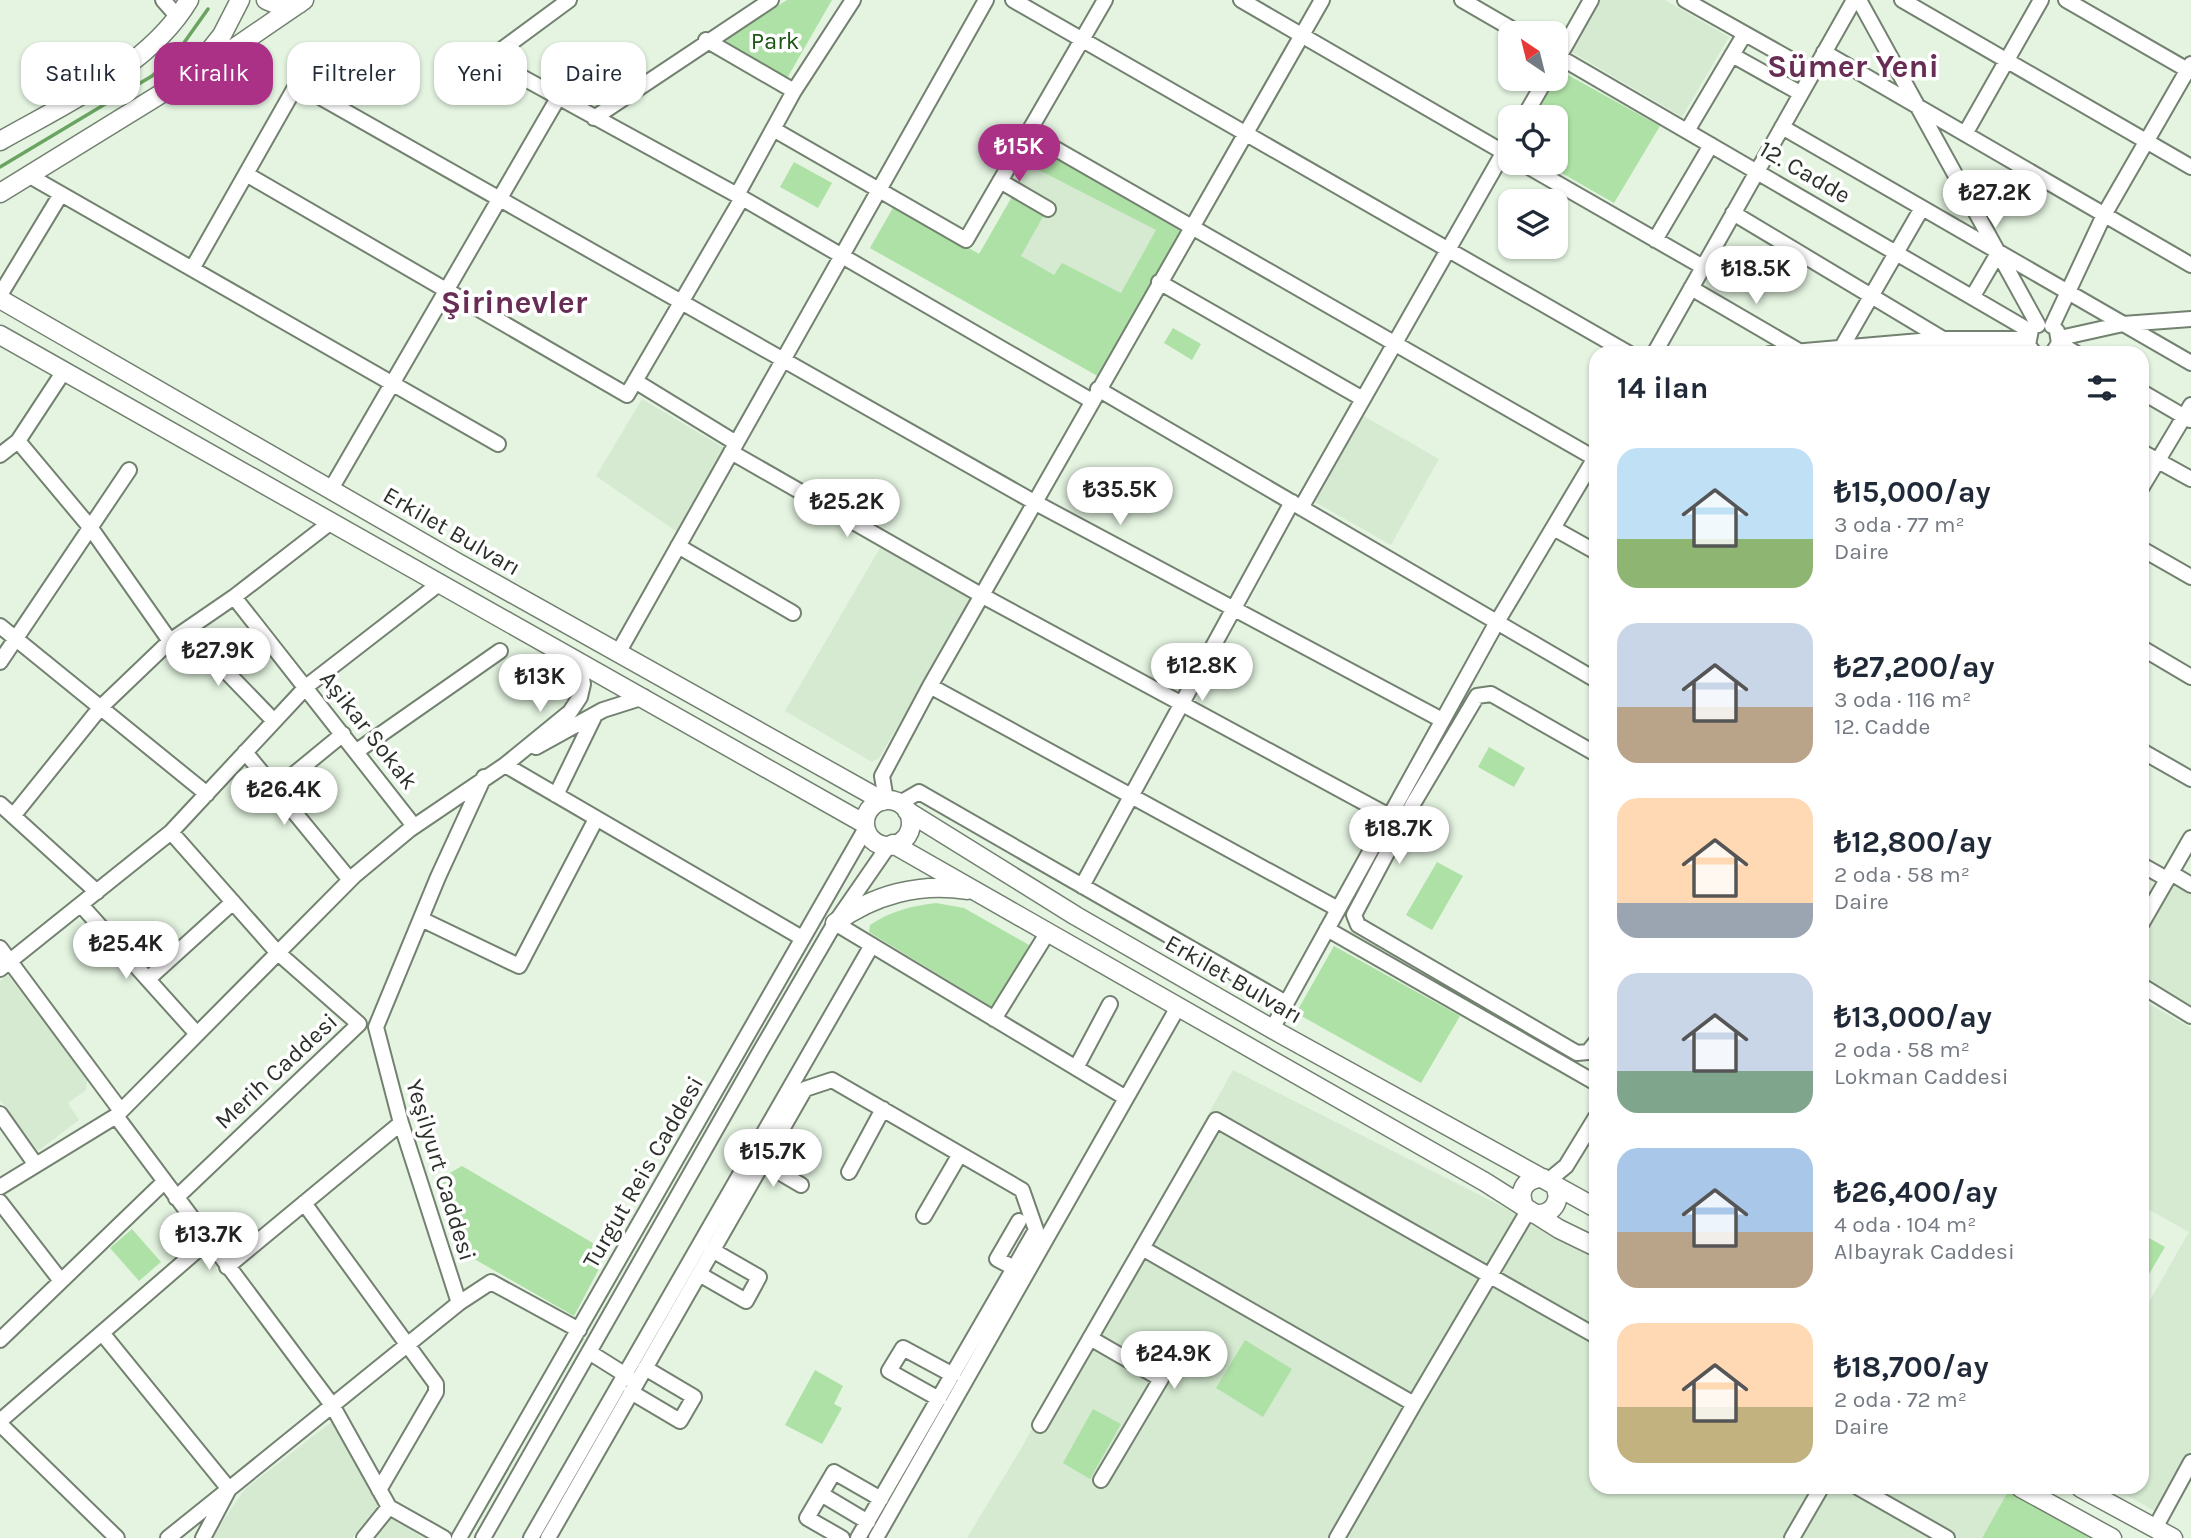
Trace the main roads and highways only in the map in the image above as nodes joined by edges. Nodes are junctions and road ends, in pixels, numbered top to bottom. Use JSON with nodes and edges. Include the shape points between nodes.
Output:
{"nodes":[{"id":1,"x":189,"y":0,"type":"edge"},
{"id":2,"x":240,"y":0,"type":"edge"},
{"id":3,"x":266,"y":0,"type":"edge"},
{"id":4,"x":302,"y":2,"type":"edge"},
{"id":5,"x":216,"y":42,"type":"edge"},
{"id":6,"x":241,"y":42,"type":"edge"},
{"id":7,"x":154,"y":98,"type":"edge"},
{"id":8,"x":1,"y":137,"type":"edge"},
{"id":9,"x":0,"y":193,"type":"edge"},
{"id":10,"x":0,"y":297,"type":"edge"},
{"id":11,"x":0,"y":335,"type":"edge"},
{"id":12,"x":894,"y":804,"type":"junction"},
{"id":13,"x":866,"y":826,"type":"junction"},
{"id":14,"x":891,"y":845,"type":"junction"},
{"id":15,"x":979,"y":892,"type":"junction"},
{"id":16,"x":835,"y":923,"type":"road end"},
{"id":17,"x":1549,"y":1181,"type":"junction"},
{"id":18,"x":1589,"y":1204,"type":"edge"},
{"id":19,"x":1530,"y":1211,"type":"junction"},
{"id":20,"x":1589,"y":1243,"type":"edge"},
{"id":21,"x":2032,"y":1494,"type":"edge"},
{"id":22,"x":2092,"y":1494,"type":"edge"},
{"id":23,"x":2112,"y":1538,"type":"edge"},
{"id":24,"x":2173,"y":1538,"type":"edge"}],
"edges":[{"from":1,"to":8,"type":"main road","via":[[138,59]]},
{"from":2,"to":5,"type":"main road"},
{"from":3,"to":4,"type":"main road","via":[[274,4]]},
{"from":4,"to":6,"type":"main road"},
{"from":7,"to":9,"type":"main road"},
{"from":10,"to":12,"type":"main road","name":"Erkilet Bulvarı","via":[[618,653]]},
{"from":11,"to":13,"type":"main road","name":"Erkilet Bulvarı"},
{"from":12,"to":13,"type":"main road","via":[[869,811]]},
{"from":12,"to":14,"type":"main road","via":[[910,821],[909,831]]},
{"from":12,"to":17,"type":"main road","name":"Erkilet Bulvarı","via":[[1272,1029]]},
{"from":13,"to":14,"type":"main road","via":[[876,842]]},
{"from":14,"to":15,"type":"main road"},
{"from":15,"to":16,"type":"main road","via":[[939,888],[899,892],[860,907]]},
{"from":15,"to":19,"type":"main road"},
{"from":17,"to":18,"type":"main road","name":"Erkilet Bulvarı"},
{"from":17,"to":19,"type":"main road","via":[[1558,1196],[1554,1207],[1546,1213]]},
{"from":17,"to":19,"type":"main road","via":[[1531,1180],[1522,1188],[1521,1201]]},
{"from":19,"to":20,"type":"main road"},
{"from":21,"to":23,"type":"main road"},
{"from":22,"to":24,"type":"main road"}]}
